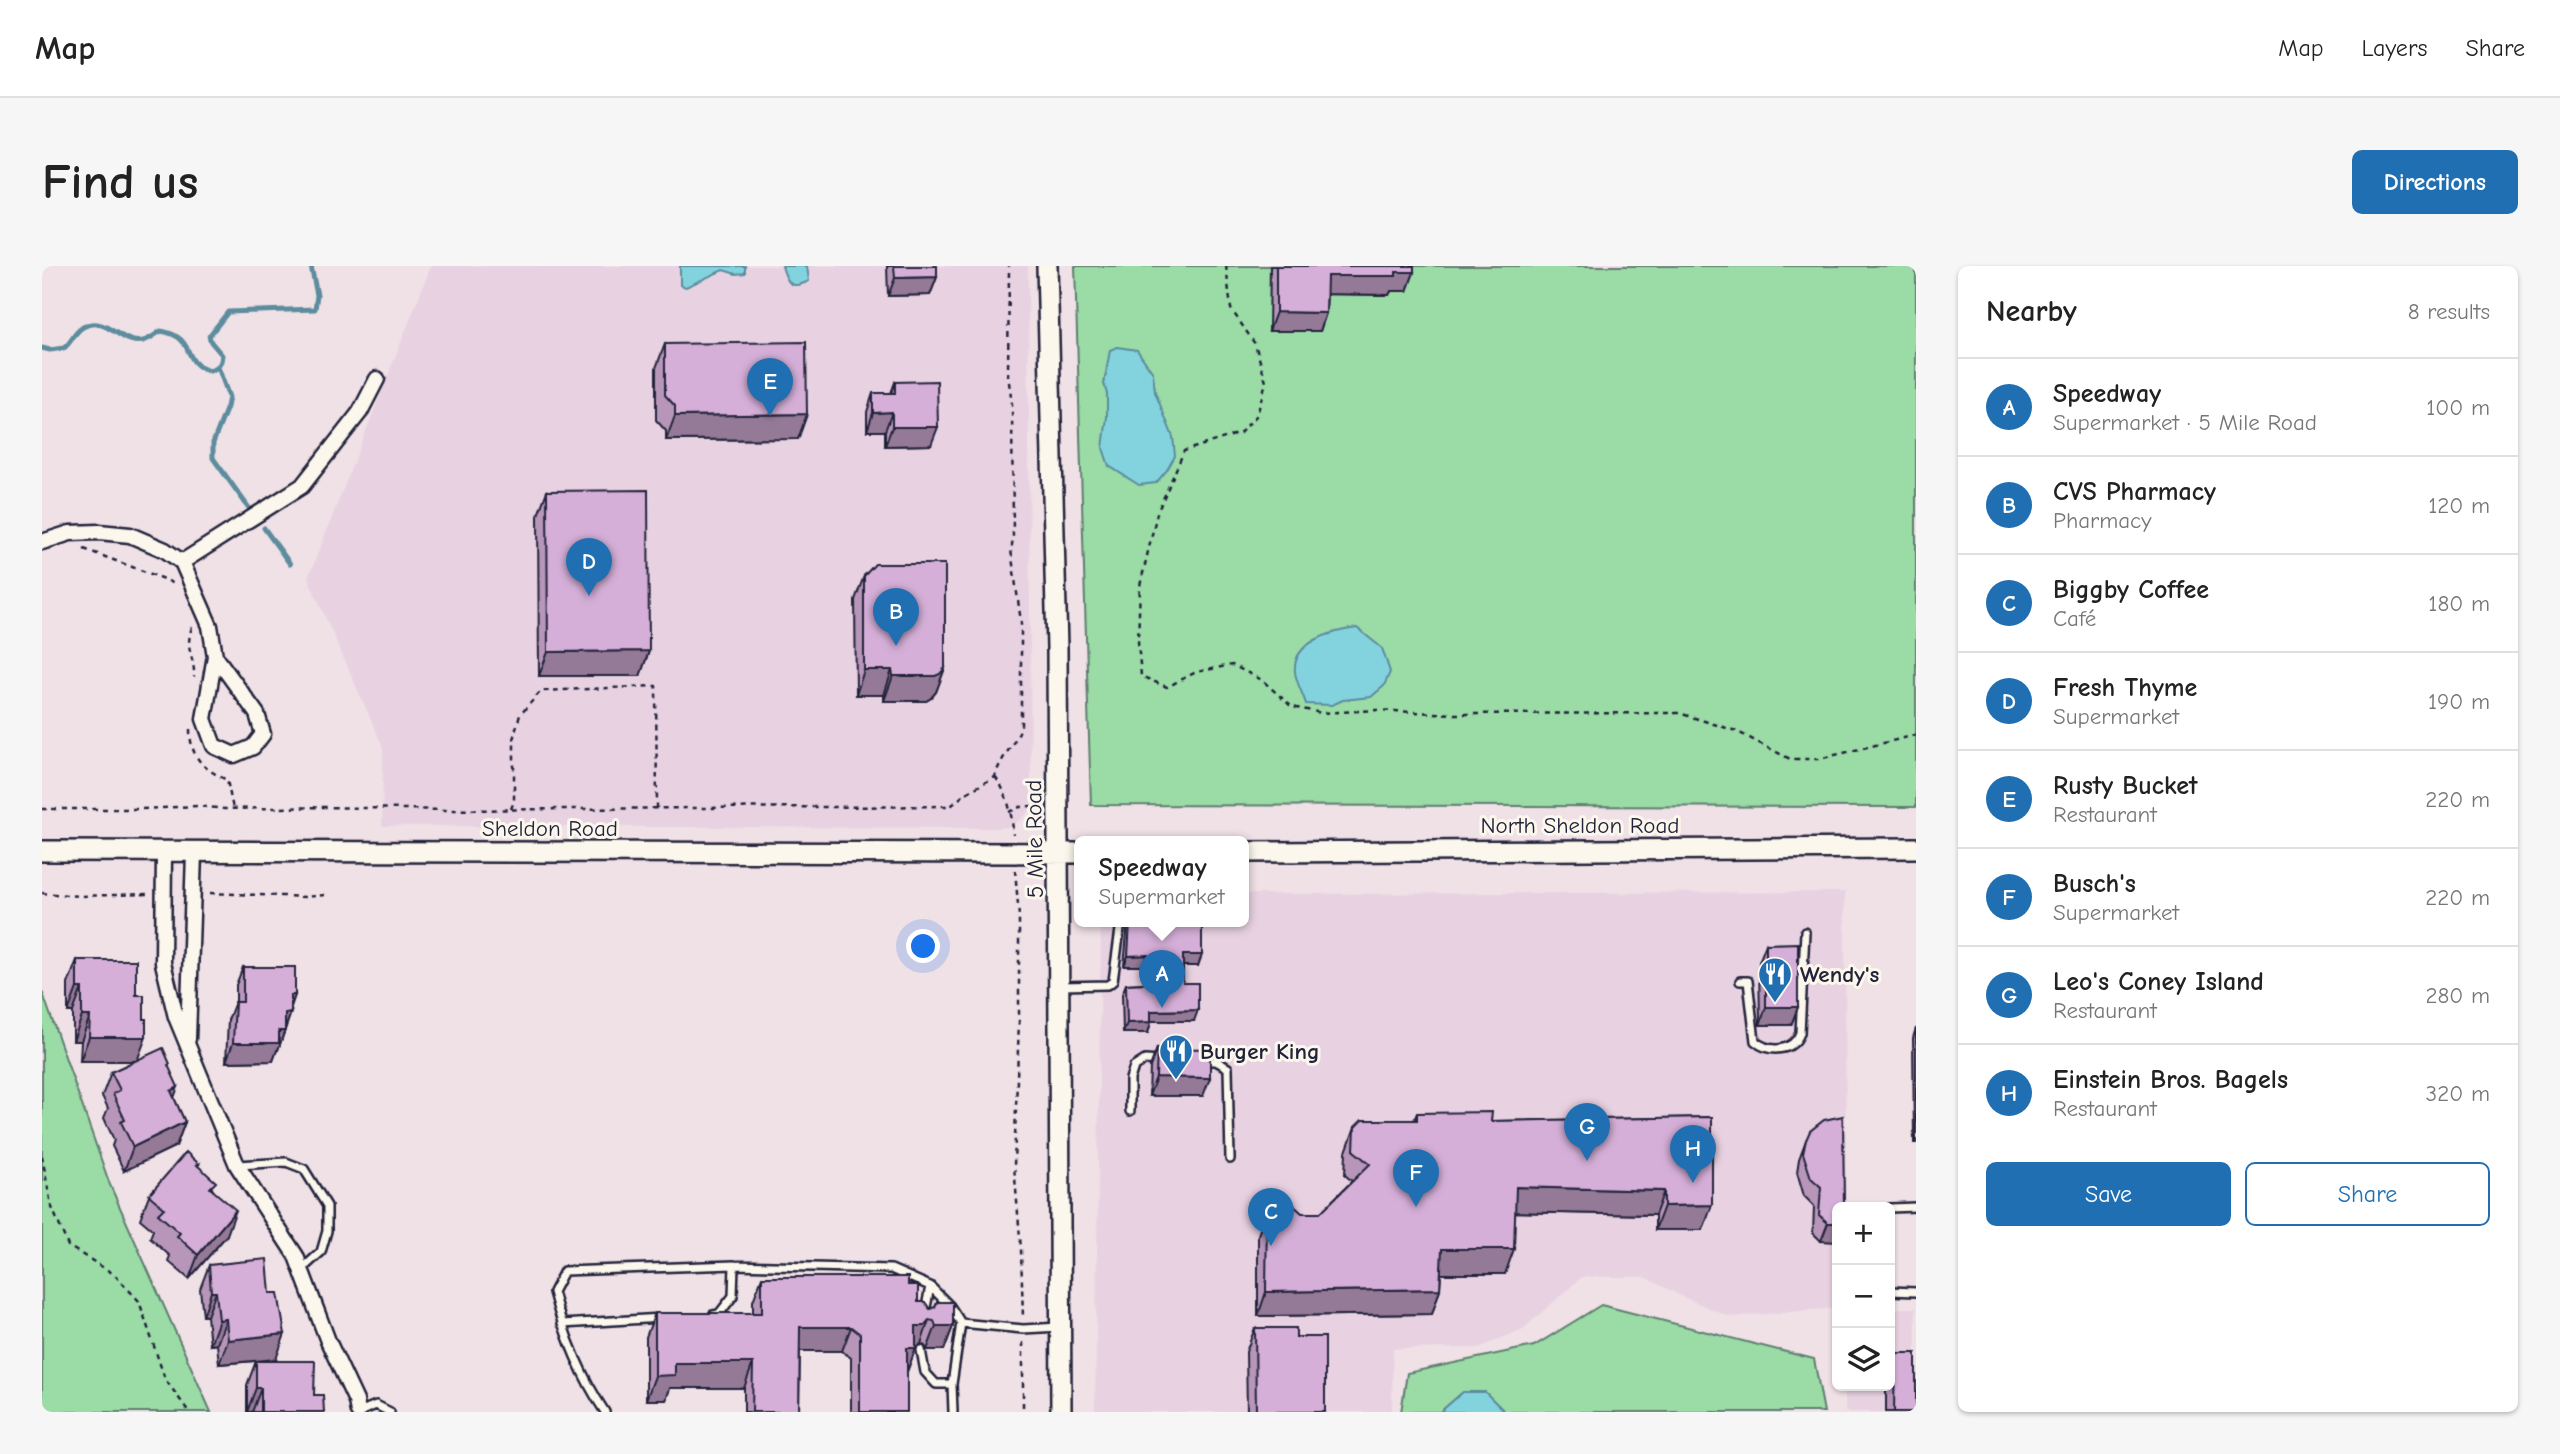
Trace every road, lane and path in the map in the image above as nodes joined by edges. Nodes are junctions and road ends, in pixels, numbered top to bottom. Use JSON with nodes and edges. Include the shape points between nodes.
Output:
{"nodes":[{"id":1,"x":1009,"y":266,"type":"edge"},
{"id":2,"x":1047,"y":266,"type":"edge"},
{"id":3,"x":1226,"y":266,"type":"edge"},
{"id":4,"x":377,"y":379,"type":"dead end"},
{"id":5,"x":42,"y":542,"type":"edge"},
{"id":6,"x":84,"y":549,"type":"dead end"},
{"id":7,"x":182,"y":562,"type":"junction"},
{"id":8,"x":176,"y":587,"type":"dead end"},
{"id":9,"x":195,"y":620,"type":"dead end"},
{"id":10,"x":215,"y":656,"type":"junction"},
{"id":11,"x":194,"y":678,"type":"dead end"},
{"id":12,"x":191,"y":718,"type":"dead end"},
{"id":13,"x":1916,"y":735,"type":"edge"},
{"id":14,"x":995,"y":777,"type":"junction"},
{"id":15,"x":1032,"y":806,"type":"dead end"},
{"id":16,"x":657,"y":808,"type":"junction"},
{"id":17,"x":42,"y":809,"type":"edge"},
{"id":18,"x":233,"y":809,"type":"junction"},
{"id":19,"x":511,"y":809,"type":"junction"},
{"id":20,"x":1009,"y":812,"type":"junction"},
{"id":21,"x":1013,"y":822,"type":"dead end"},
{"id":22,"x":1916,"y":848,"type":"edge"},
{"id":23,"x":42,"y":851,"type":"edge"},
{"id":24,"x":1249,"y":852,"type":"edge"},
{"id":25,"x":164,"y":853,"type":"junction"},
{"id":26,"x":194,"y":853,"type":"junction"},
{"id":27,"x":1059,"y":853,"type":"junction"},
{"id":28,"x":1074,"y":853,"type":"edge"},
{"id":29,"x":1015,"y":878,"type":"dead end"},
{"id":30,"x":1120,"y":927,"type":"edge"},
{"id":31,"x":1805,"y":932,"type":"dead end"},
{"id":32,"x":1740,"y":981,"type":"dead end"},
{"id":33,"x":1060,"y":986,"type":"junction"},
{"id":34,"x":188,"y":1048,"type":"junction"},
{"id":35,"x":1169,"y":1061,"type":"edge"},
{"id":36,"x":1193,"y":1061,"type":"edge"},
{"id":37,"x":1130,"y":1111,"type":"dead end"},
{"id":38,"x":42,"y":1156,"type":"edge"},
{"id":39,"x":1230,"y":1160,"type":"dead end"},
{"id":40,"x":237,"y":1165,"type":"junction"},
{"id":41,"x":1895,"y":1208,"type":"edge"},
{"id":42,"x":1916,"y":1208,"type":"edge"},
{"id":43,"x":734,"y":1265,"type":"junction"},
{"id":44,"x":301,"y":1270,"type":"junction"},
{"id":45,"x":930,"y":1286,"type":"junction"},
{"id":46,"x":1895,"y":1291,"type":"edge"},
{"id":47,"x":1916,"y":1292,"type":"edge"},
{"id":48,"x":706,"y":1315,"type":"edge"},
{"id":49,"x":666,"y":1318,"type":"edge"},
{"id":50,"x":961,"y":1323,"type":"junction"},
{"id":51,"x":562,"y":1324,"type":"junction"},
{"id":52,"x":922,"y":1327,"type":"edge"},
{"id":53,"x":1060,"y":1327,"type":"junction"},
{"id":54,"x":1023,"y":1329,"type":"junction"},
{"id":55,"x":921,"y":1350,"type":"dead end"},
{"id":56,"x":952,"y":1384,"type":"junction"},
{"id":57,"x":190,"y":1412,"type":"edge"},
{"id":58,"x":358,"y":1412,"type":"edge"},
{"id":59,"x":390,"y":1412,"type":"edge"},
{"id":60,"x":605,"y":1412,"type":"edge"},
{"id":61,"x":953,"y":1412,"type":"edge"},
{"id":62,"x":1023,"y":1412,"type":"edge"},
{"id":63,"x":1061,"y":1412,"type":"edge"}],
"edges":[{"from":1,"to":14,"type":"path","via":[[1011,550],[1021,622],[1022,716],[1015,743],[999,762]]},
{"from":2,"to":27,"type":"main road","name":"5 Mile Road"},
{"from":3,"to":13,"type":"path","via":[[1231,309],[1255,344],[1266,383],[1256,415],[1240,433],[1184,451],[1157,513],[1140,586],[1141,676],[1167,687],[1196,672],[1233,665],[1262,680],[1292,707],[1322,713],[1679,713],[1737,731],[1790,759],[1819,759]]},
{"from":4,"to":7,"type":"street","via":[[360,412],[302,486]]},
{"from":5,"to":7,"type":"street","via":[[70,533],[130,536]]},
{"from":6,"to":8,"type":"path"},
{"from":7,"to":10,"type":"street","via":[[210,626]]},
{"from":9,"to":11,"type":"path","via":[[187,642]]},
{"from":10,"to":10,"type":"street","via":[[204,719],[214,746],[234,755],[253,747],[263,734],[257,714]]},
{"from":12,"to":18,"type":"path","via":[[190,744],[197,760],[208,772],[227,780]]},
{"from":14,"to":16,"type":"path","via":[[945,808]]},
{"from":14,"to":20,"type":"path","via":[[1003,786]]},
{"from":15,"to":20,"type":"path"},
{"from":16,"to":19,"type":"path"},
{"from":16,"to":19,"type":"path","via":[[656,687],[541,691],[520,715],[514,735]]},
{"from":17,"to":18,"type":"path"},
{"from":18,"to":19,"type":"path"},
{"from":20,"to":21,"type":"path"},
{"from":22,"to":24,"type":"main road","name":"North Sheldon Road"},
{"from":23,"to":25,"type":"main road","name":"Sheldon Road"},
{"from":25,"to":26,"type":"main road","name":"Sheldon Road"},
{"from":25,"to":34,"type":"street","via":[[163,963]]},
{"from":26,"to":27,"type":"main road","name":"Sheldon Road"},
{"from":26,"to":34,"type":"street"},
{"from":27,"to":28,"type":"main road"},
{"from":27,"to":33,"type":"main road","name":"5 Mile Road"},
{"from":29,"to":54,"type":"path","via":[[1019,1020],[1014,1166]]},
{"from":30,"to":33,"type":"lane","via":[[1111,984]]},
{"from":31,"to":32,"type":"lane","via":[[1796,1043],[1773,1048],[1755,1041],[1748,981]]},
{"from":33,"to":53,"type":"main road","name":"5 Mile Road"},
{"from":34,"to":40,"type":"street"},
{"from":35,"to":37,"type":"lane","via":[[1145,1060],[1134,1067]]},
{"from":36,"to":39,"type":"lane","via":[[1216,1061],[1228,1068]]},
{"from":38,"to":57,"type":"path","via":[[51,1206],[68,1245],[114,1274],[139,1301],[165,1379]]},
{"from":40,"to":44,"type":"street"},
{"from":40,"to":44,"type":"lane","via":[[286,1162],[304,1170],[327,1206],[321,1252]]},
{"from":41,"to":42,"type":"lane"},
{"from":43,"to":45,"type":"lane","via":[[891,1269]]},
{"from":43,"to":48,"type":"lane","via":[[733,1296],[719,1314]]},
{"from":43,"to":51,"type":"lane","via":[[564,1271],[553,1292]]},
{"from":44,"to":58,"type":"street"},
{"from":45,"to":50,"type":"lane"},
{"from":45,"to":52,"type":"lane"},
{"from":46,"to":47,"type":"lane"},
{"from":49,"to":51,"type":"lane"},
{"from":50,"to":54,"type":"lane"},
{"from":50,"to":56,"type":"lane"},
{"from":51,"to":60,"type":"lane"},
{"from":53,"to":54,"type":"lane"},
{"from":53,"to":63,"type":"main road","name":"5 Mile Road"},
{"from":54,"to":62,"type":"path"},
{"from":55,"to":56,"type":"lane","via":[[925,1372],[936,1384]]},
{"from":56,"to":61,"type":"lane"},
{"from":58,"to":59,"type":"lane","via":[[376,1405]]}]}
